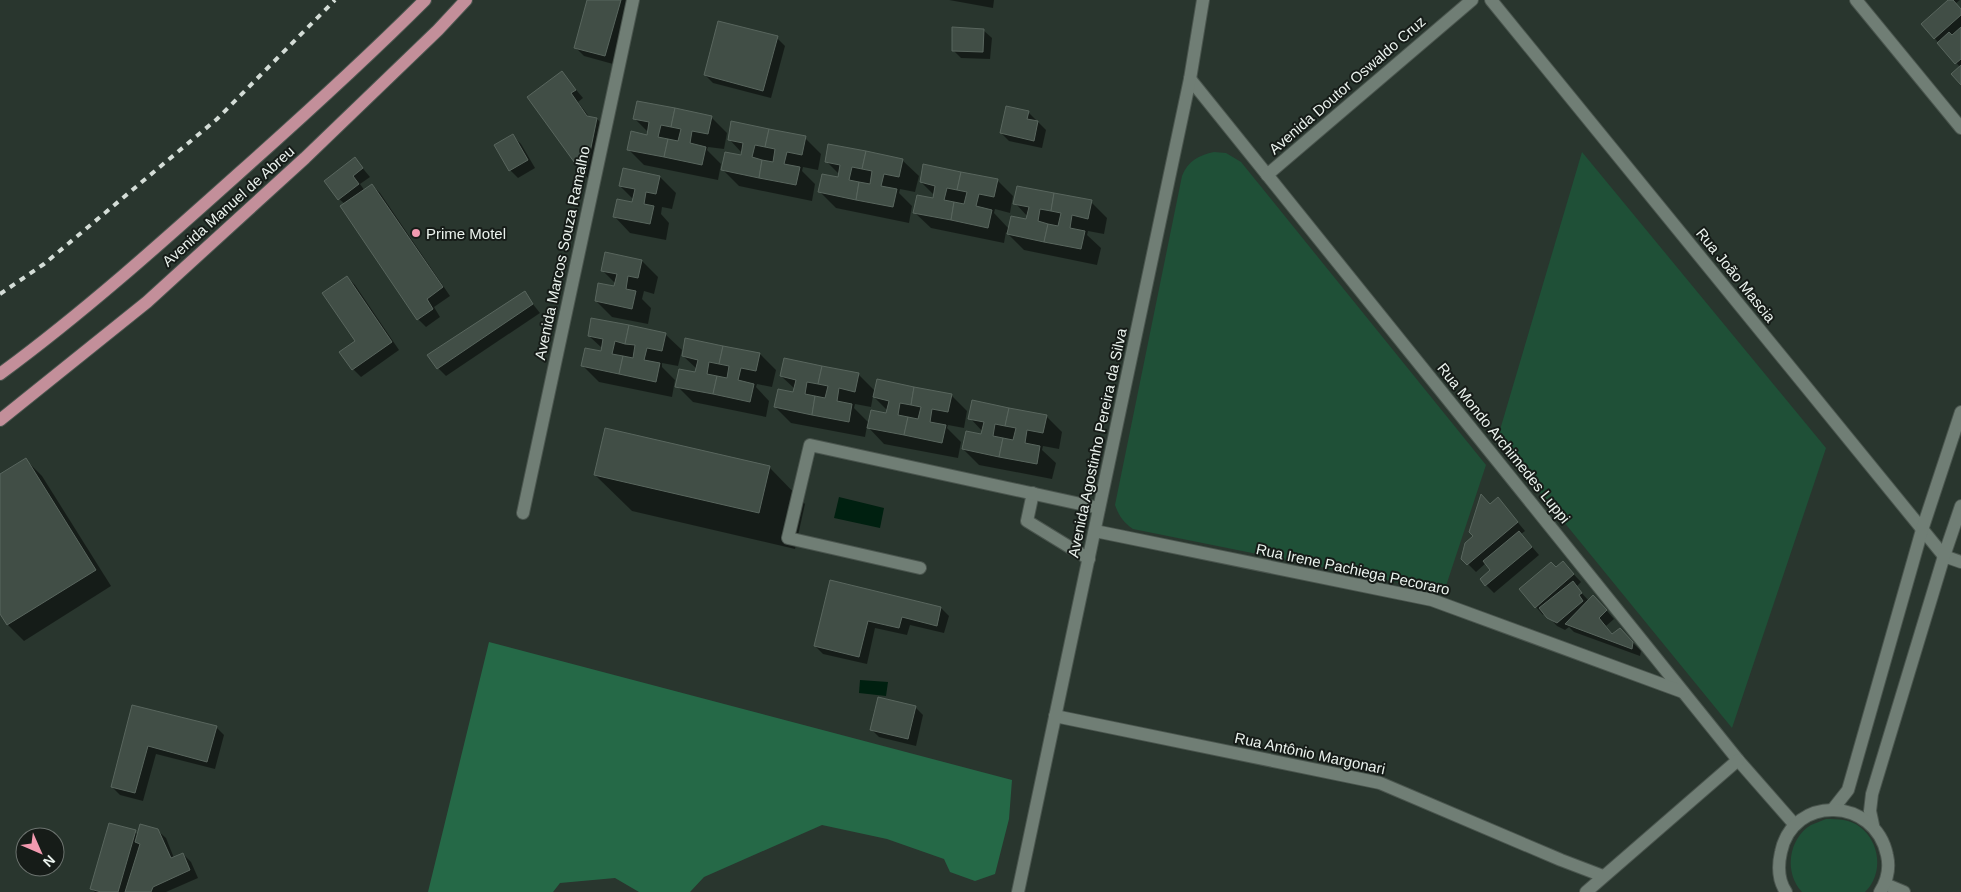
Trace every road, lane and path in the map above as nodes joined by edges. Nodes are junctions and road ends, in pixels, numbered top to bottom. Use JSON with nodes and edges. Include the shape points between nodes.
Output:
{"nodes":[{"id":1,"x":425,"y":0,"type":"edge"},
{"id":2,"x":466,"y":0,"type":"edge"},
{"id":3,"x":633,"y":0,"type":"edge"},
{"id":4,"x":1203,"y":0,"type":"edge"},
{"id":5,"x":1472,"y":0,"type":"edge"},
{"id":6,"x":1491,"y":0,"type":"edge"},
{"id":7,"x":1856,"y":0,"type":"edge"},
{"id":8,"x":1190,"y":79,"type":"junction"},
{"id":9,"x":1961,"y":128,"type":"edge"},
{"id":10,"x":1267,"y":175,"type":"junction"},
{"id":11,"x":0,"y":374,"type":"edge"},
{"id":12,"x":1961,"y":412,"type":"edge"},
{"id":13,"x":0,"y":420,"type":"edge"},
{"id":14,"x":1033,"y":493,"type":"junction"},
{"id":15,"x":1961,"y":506,"type":"edge"},
{"id":16,"x":1099,"y":508,"type":"junction"},
{"id":17,"x":523,"y":513,"type":"dead end"},
{"id":18,"x":1922,"y":530,"type":"junction"},
{"id":19,"x":1095,"y":531,"type":"junction"},
{"id":20,"x":1944,"y":556,"type":"junction"},
{"id":21,"x":1089,"y":559,"type":"junction"},
{"id":22,"x":1961,"y":562,"type":"edge"},
{"id":23,"x":920,"y":568,"type":"dead end"},
{"id":24,"x":1683,"y":692,"type":"junction"},
{"id":25,"x":1055,"y":716,"type":"junction"},
{"id":26,"x":1738,"y":760,"type":"junction"},
{"id":27,"x":1834,"y":809,"type":"junction"},
{"id":28,"x":1795,"y":825,"type":"junction"},
{"id":29,"x":1872,"y":825,"type":"junction"},
{"id":30,"x":1603,"y":876,"type":"junction"},
{"id":31,"x":1882,"y":888,"type":"edge"},
{"id":32,"x":1018,"y":892,"type":"edge"},
{"id":33,"x":1586,"y":892,"type":"edge"},
{"id":34,"x":1786,"y":892,"type":"edge"},
{"id":35,"x":1904,"y":892,"type":"edge"}],
"edges":[{"from":1,"to":11,"type":"main road","name":"Avenida Manuel de Abreu","via":[[372,54],[132,269]]},
{"from":2,"to":13,"type":"main road","name":"Avenida Manuel de Abreu","via":[[305,158],[154,295]]},
{"from":3,"to":17,"type":"street","name":"Avenida Marcos Souza Ramalho"},
{"from":4,"to":8,"type":"street","name":"Avenida Agostinho Pereira da Silva"},
{"from":5,"to":10,"type":"street","name":"Avenida Doutor Oswaldo Cruz"},
{"from":6,"to":18,"type":"street","name":"Rua João Mascia"},
{"from":7,"to":9,"type":"street"},
{"from":8,"to":10,"type":"street","name":"Rua Mondo Archimedes Luppi"},
{"from":8,"to":16,"type":"street","name":"Avenida Agostinho Pereira da Silva"},
{"from":10,"to":24,"type":"street","name":"Rua Mondo Archimedes Luppi"},
{"from":12,"to":18,"type":"street"},
{"from":14,"to":16,"type":"street"},
{"from":14,"to":21,"type":"street","via":[[1027,521]]},
{"from":14,"to":23,"type":"street","via":[[810,445],[788,538]]},
{"from":15,"to":20,"type":"street"},
{"from":16,"to":19,"type":"street","name":"Avenida Agostinho Pereira da Silva"},
{"from":18,"to":20,"type":"street","name":"Rua João Mascia"},
{"from":18,"to":27,"type":"street","via":[[1848,790]]},
{"from":19,"to":21,"type":"street","name":"Avenida Agostinho Pereira da Silva"},
{"from":19,"to":24,"type":"street","name":"Rua Irene Pachiega Pecoraro","via":[[1432,600]]},
{"from":20,"to":22,"type":"street"},
{"from":20,"to":29,"type":"street","via":[[1872,794]]},
{"from":21,"to":25,"type":"street","name":"Avenida Agostinho Pereira da Silva"},
{"from":24,"to":26,"type":"street","name":"Rua Mondo Archimedes Luppi"},
{"from":25,"to":30,"type":"street","name":"Rua Antônio Margonari","via":[[1380,783]]},
{"from":25,"to":32,"type":"street","name":"Avenida Agostinho Pereira da Silva"},
{"from":26,"to":28,"type":"street","name":"Rua Mondo Archimedes Luppi"},
{"from":26,"to":30,"type":"street"},
{"from":27,"to":28,"type":"street","via":[[1813,813]]},
{"from":27,"to":29,"type":"street","via":[[1854,813]]},
{"from":28,"to":34,"type":"street","via":[[1782,843],[1778,864]]},
{"from":29,"to":31,"type":"street","via":[[1884,842],[1888,863]]},
{"from":30,"to":33,"type":"street"},
{"from":31,"to":35,"type":"street"}]}
